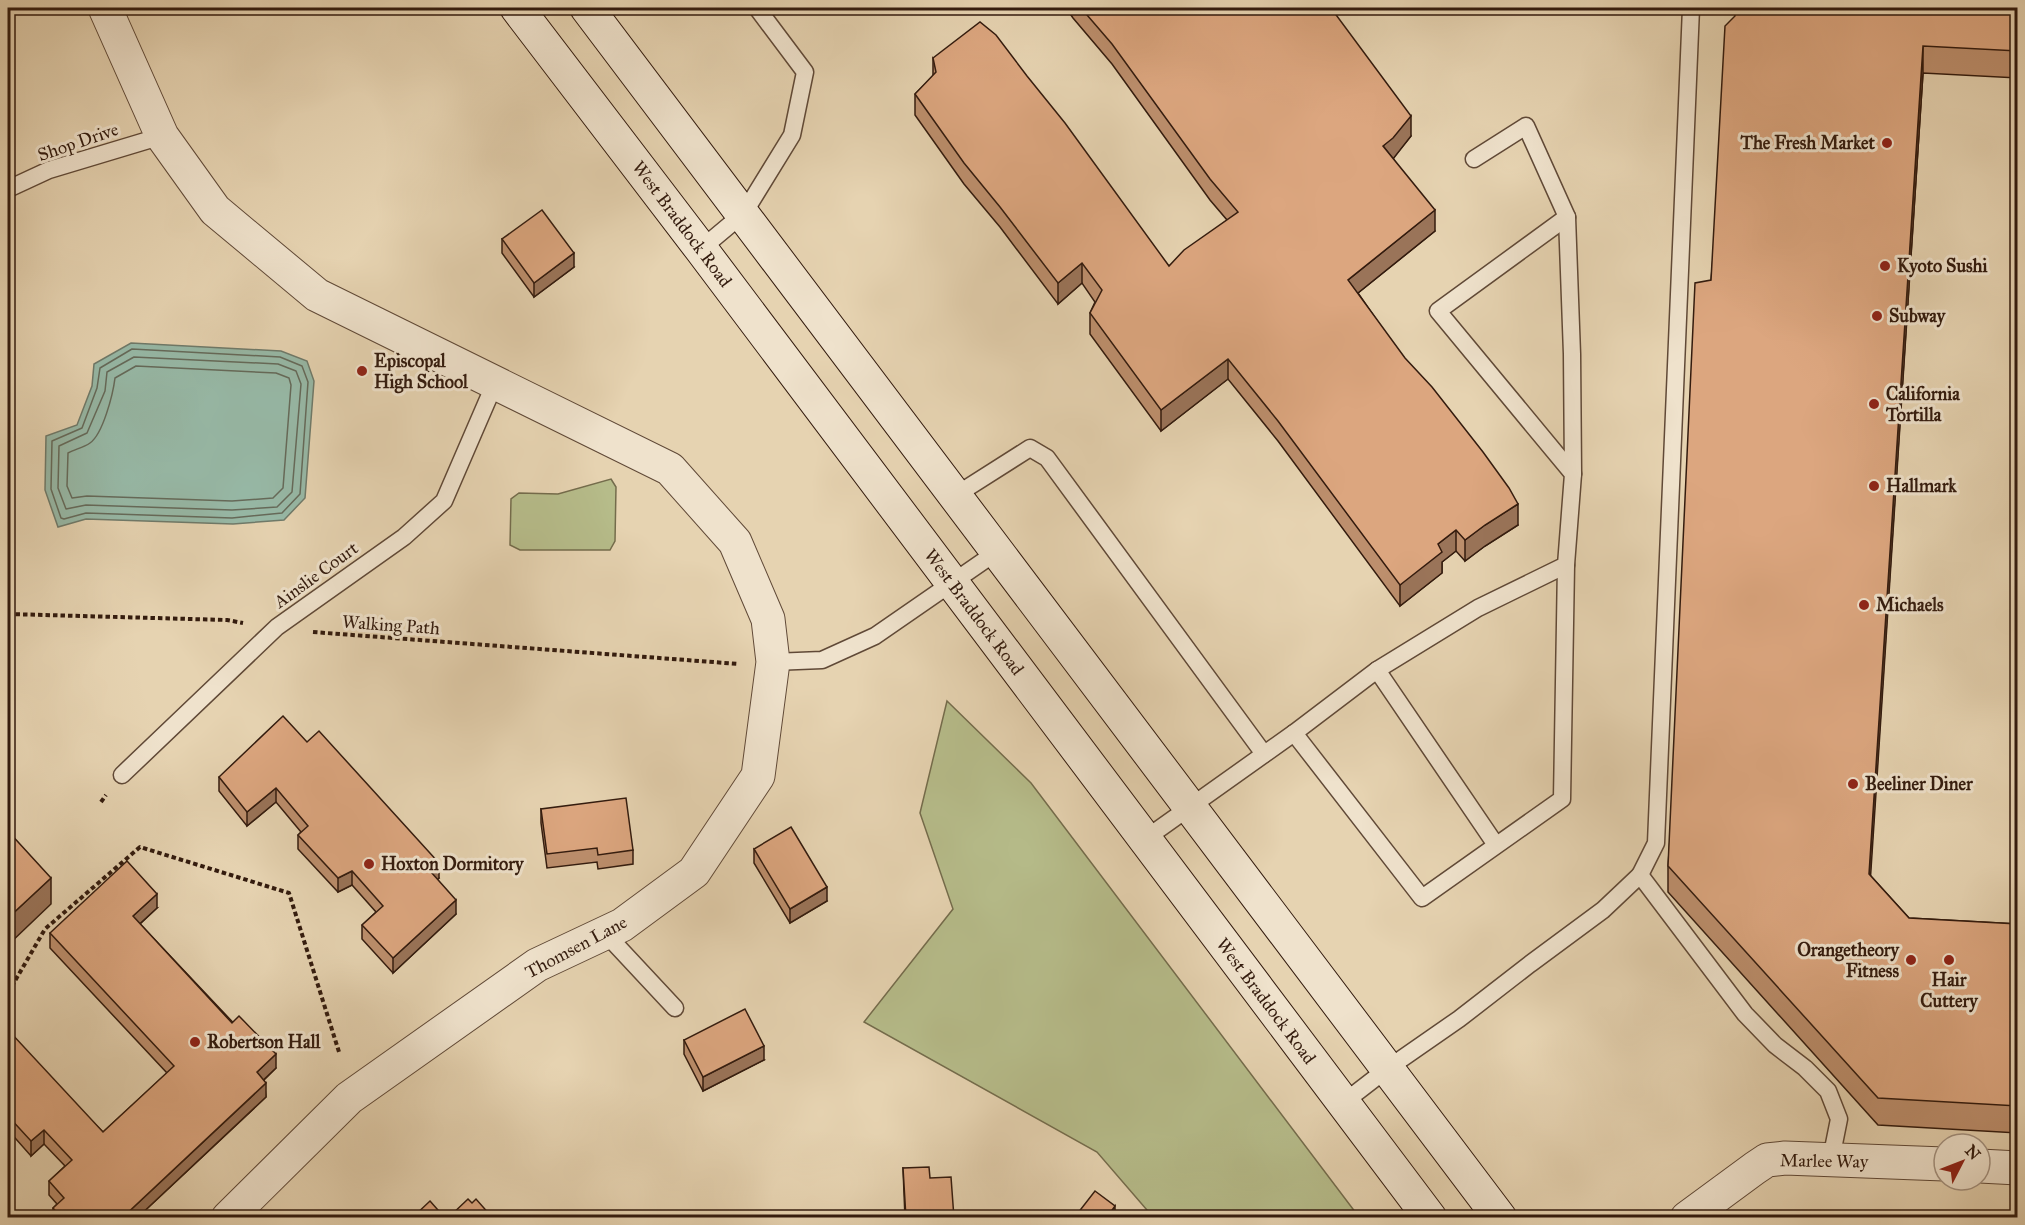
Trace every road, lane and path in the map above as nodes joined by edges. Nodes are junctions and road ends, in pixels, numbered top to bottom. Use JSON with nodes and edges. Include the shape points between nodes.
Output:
{"nodes":[{"id":1,"x":105,"y":8,"type":"edge"},
{"id":2,"x":517,"y":8,"type":"edge"},
{"id":3,"x":587,"y":8,"type":"edge"},
{"id":4,"x":757,"y":8,"type":"edge"},
{"id":5,"x":1691,"y":8,"type":"edge"},
{"id":6,"x":162,"y":136,"type":"junction"},
{"id":7,"x":1473,"y":159,"type":"dead end"},
{"id":8,"x":8,"y":189,"type":"edge"},
{"id":9,"x":744,"y":213,"type":"junction"},
{"id":10,"x":1567,"y":217,"type":"junction"},
{"id":11,"x":701,"y":249,"type":"junction"},
{"id":12,"x":495,"y":383,"type":"junction"},
{"id":13,"x":1573,"y":474,"type":"junction"},
{"id":14,"x":956,"y":495,"type":"junction"},
{"id":15,"x":998,"y":551,"type":"junction"},
{"id":16,"x":1566,"y":565,"type":"junction"},
{"id":17,"x":951,"y":582,"type":"junction"},
{"id":18,"x":8,"y":615,"type":"edge"},
{"id":19,"x":277,"y":627,"type":"junction"},
{"id":20,"x":773,"y":662,"type":"junction"},
{"id":21,"x":1377,"y":670,"type":"junction"},
{"id":22,"x":1294,"y":733,"type":"junction"},
{"id":23,"x":1264,"y":754,"type":"junction"},
{"id":24,"x":122,"y":775,"type":"dead end"},
{"id":25,"x":1190,"y":807,"type":"junction"},
{"id":26,"x":1145,"y":839,"type":"junction"},
{"id":27,"x":1496,"y":846,"type":"junction"},
{"id":28,"x":1640,"y":876,"type":"junction"},
{"id":29,"x":605,"y":933,"type":"junction"},
{"id":30,"x":8,"y":993,"type":"edge"},
{"id":31,"x":675,"y":1008,"type":"dead end"},
{"id":32,"x":339,"y":1052,"type":"dead end"},
{"id":33,"x":1387,"y":1069,"type":"junction"},
{"id":34,"x":1343,"y":1103,"type":"junction"},
{"id":35,"x":1831,"y":1159,"type":"junction"},
{"id":36,"x":1932,"y":1163,"type":"edge"},
{"id":37,"x":1992,"y":1167,"type":"edge"},
{"id":38,"x":2018,"y":1168,"type":"edge"},
{"id":39,"x":228,"y":1218,"type":"edge"},
{"id":40,"x":1430,"y":1218,"type":"edge"},
{"id":41,"x":1500,"y":1218,"type":"edge"},
{"id":42,"x":1687,"y":1218,"type":"edge"}],
"edges":[{"from":1,"to":6,"type":"main road","name":"Thomsen Lane"},
{"from":2,"to":11,"type":"main road","name":"West Braddock Road"},
{"from":3,"to":9,"type":"main road"},
{"from":4,"to":9,"type":"lane","via":[[805,72],[792,135]]},
{"from":5,"to":28,"type":"lane","via":[[1656,843]]},
{"from":6,"to":8,"type":"lane","name":"Shop Drive","via":[[49,170]]},
{"from":6,"to":12,"type":"main road","name":"Thomsen Lane","via":[[215,210],[317,295]]},
{"from":7,"to":10,"type":"lane","via":[[1526,126]]},
{"from":9,"to":11,"type":"lane"},
{"from":9,"to":14,"type":"main road"},
{"from":10,"to":13,"type":"lane"},
{"from":10,"to":13,"type":"lane","via":[[1438,311]]},
{"from":11,"to":17,"type":"main road","name":"West Braddock Road"},
{"from":12,"to":19,"type":"lane","name":"Ainslie Court","via":[[444,501],[404,537]]},
{"from":12,"to":20,"type":"main road","name":"Thomsen Lane","via":[[670,469],[735,542],[768,619]]},
{"from":13,"to":16,"type":"lane"},
{"from":14,"to":15,"type":"main road"},
{"from":14,"to":23,"type":"lane","via":[[1030,448],[1047,458]]},
{"from":15,"to":17,"type":"lane"},
{"from":15,"to":25,"type":"main road"},
{"from":16,"to":21,"type":"lane","via":[[1478,608]]},
{"from":16,"to":27,"type":"lane","via":[[1562,799]]},
{"from":17,"to":20,"type":"lane","via":[[875,636],[822,660]]},
{"from":17,"to":26,"type":"main road","name":"West Braddock Road"},
{"from":18,"to":19,"type":"path","name":"Walking Path","via":[[227,620]]},
{"from":19,"to":20,"type":"path","name":"Walking Path","via":[[735,664]]},
{"from":19,"to":24,"type":"lane","name":"Ainslie Court"},
{"from":20,"to":29,"type":"main road","name":"Thomsen Lane","via":[[758,776],[694,872],[622,925]]},
{"from":21,"to":22,"type":"lane"},
{"from":21,"to":27,"type":"lane"},
{"from":22,"to":23,"type":"lane"},
{"from":22,"to":27,"type":"lane","via":[[1422,898]]},
{"from":23,"to":25,"type":"lane"},
{"from":25,"to":26,"type":"lane"},
{"from":25,"to":33,"type":"main road"},
{"from":26,"to":34,"type":"main road","name":"West Braddock Road"},
{"from":28,"to":33,"type":"lane","via":[[1603,910]]},
{"from":28,"to":35,"type":"lane","via":[[1744,1014],[1828,1091],[1839,1119]]},
{"from":29,"to":31,"type":"lane"},
{"from":29,"to":39,"type":"main road","name":"Thomsen Lane","via":[[537,965],[349,1098]]},
{"from":30,"to":32,"type":"path","via":[[45,929],[140,847],[289,893]]},
{"from":33,"to":34,"type":"lane"},
{"from":33,"to":41,"type":"main road"},
{"from":34,"to":40,"type":"main road","name":"West Braddock Road"},
{"from":35,"to":36,"type":"main road","name":"Marlee Way"},
{"from":35,"to":42,"type":"main road","name":"Marlee Way","via":[[1767,1161]]},
{"from":37,"to":38,"type":"main road"}]}
